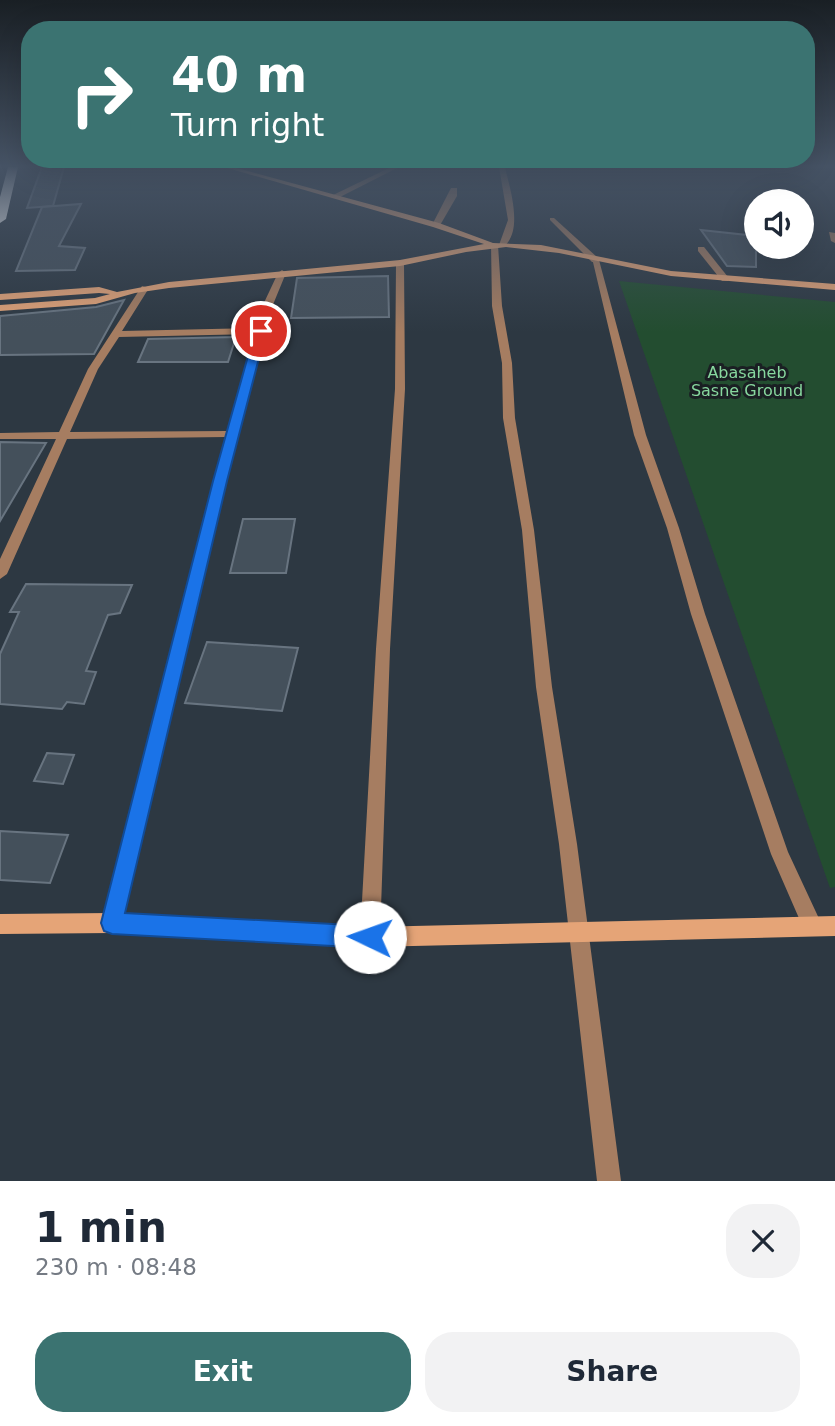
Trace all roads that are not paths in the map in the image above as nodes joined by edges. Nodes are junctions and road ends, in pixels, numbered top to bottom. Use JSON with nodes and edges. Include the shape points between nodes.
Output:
{"nodes":[{"id":1,"x":426,"y":222,"type":"edge"},
{"id":2,"x":438,"y":222,"type":"edge"},
{"id":3,"x":511,"y":222,"type":"edge"},
{"id":4,"x":555,"y":222,"type":"edge"},
{"id":5,"x":436,"y":225,"type":"junction"},
{"id":6,"x":498,"y":245,"type":"junction"},
{"id":7,"x":701,"y":249,"type":"dead end"},
{"id":8,"x":594,"y":260,"type":"junction"},
{"id":9,"x":400,"y":263,"type":"junction"},
{"id":10,"x":282,"y":273,"type":"junction"},
{"id":11,"x":724,"y":279,"type":"junction"},
{"id":12,"x":835,"y":287,"type":"edge"},
{"id":13,"x":145,"y":288,"type":"junction"},
{"id":14,"x":121,"y":294,"type":"junction"},
{"id":15,"x":0,"y":297,"type":"edge"},
{"id":16,"x":0,"y":308,"type":"edge"},
{"id":17,"x":261,"y":331,"type":"junction"},
{"id":18,"x":117,"y":334,"type":"junction"},
{"id":19,"x":64,"y":434,"type":"junction"},
{"id":20,"x":232,"y":434,"type":"junction"},
{"id":21,"x":0,"y":436,"type":"edge"},
{"id":22,"x":0,"y":574,"type":"edge"},
{"id":23,"x":112,"y":923,"type":"junction"},
{"id":24,"x":0,"y":924,"type":"edge"},
{"id":25,"x":812,"y":925,"type":"junction"},
{"id":26,"x":835,"y":926,"type":"edge"},
{"id":27,"x":579,"y":934,"type":"junction"},
{"id":28,"x":370,"y":937,"type":"junction"},
{"id":29,"x":608,"y":1181,"type":"edge"}],
"edges":[{"from":1,"to":5,"type":"street"},
{"from":2,"to":5,"type":"street"},
{"from":3,"to":6,"type":"street"},
{"from":4,"to":8,"type":"lane"},
{"from":5,"to":6,"type":"street"},
{"from":6,"to":8,"type":"street"},
{"from":6,"to":9,"type":"street"},
{"from":6,"to":27,"type":"street","via":[[497,306],[507,363],[509,418],[528,530],[544,687]]},
{"from":7,"to":11,"type":"lane"},
{"from":8,"to":11,"type":"street"},
{"from":8,"to":25,"type":"street","via":[[640,435],[698,614],[780,854]]},
{"from":9,"to":10,"type":"street"},
{"from":9,"to":28,"type":"street","via":[[400,389]]},
{"from":10,"to":13,"type":"street"},
{"from":10,"to":17,"type":"street"},
{"from":11,"to":12,"type":"street"},
{"from":13,"to":14,"type":"street"},
{"from":13,"to":18,"type":"street"},
{"from":14,"to":15,"type":"street","via":[[99,290]]},
{"from":14,"to":16,"type":"street","via":[[96,301]]},
{"from":17,"to":18,"type":"street"},
{"from":17,"to":20,"type":"street"},
{"from":18,"to":19,"type":"street","via":[[93,369]]},
{"from":19,"to":20,"type":"street"},
{"from":19,"to":21,"type":"street"},
{"from":19,"to":22,"type":"street"},
{"from":20,"to":23,"type":"street"},
{"from":23,"to":24,"type":"street"},
{"from":23,"to":28,"type":"street"},
{"from":25,"to":26,"type":"street"},
{"from":25,"to":27,"type":"street"},
{"from":27,"to":28,"type":"street"},
{"from":27,"to":29,"type":"street"}]}
